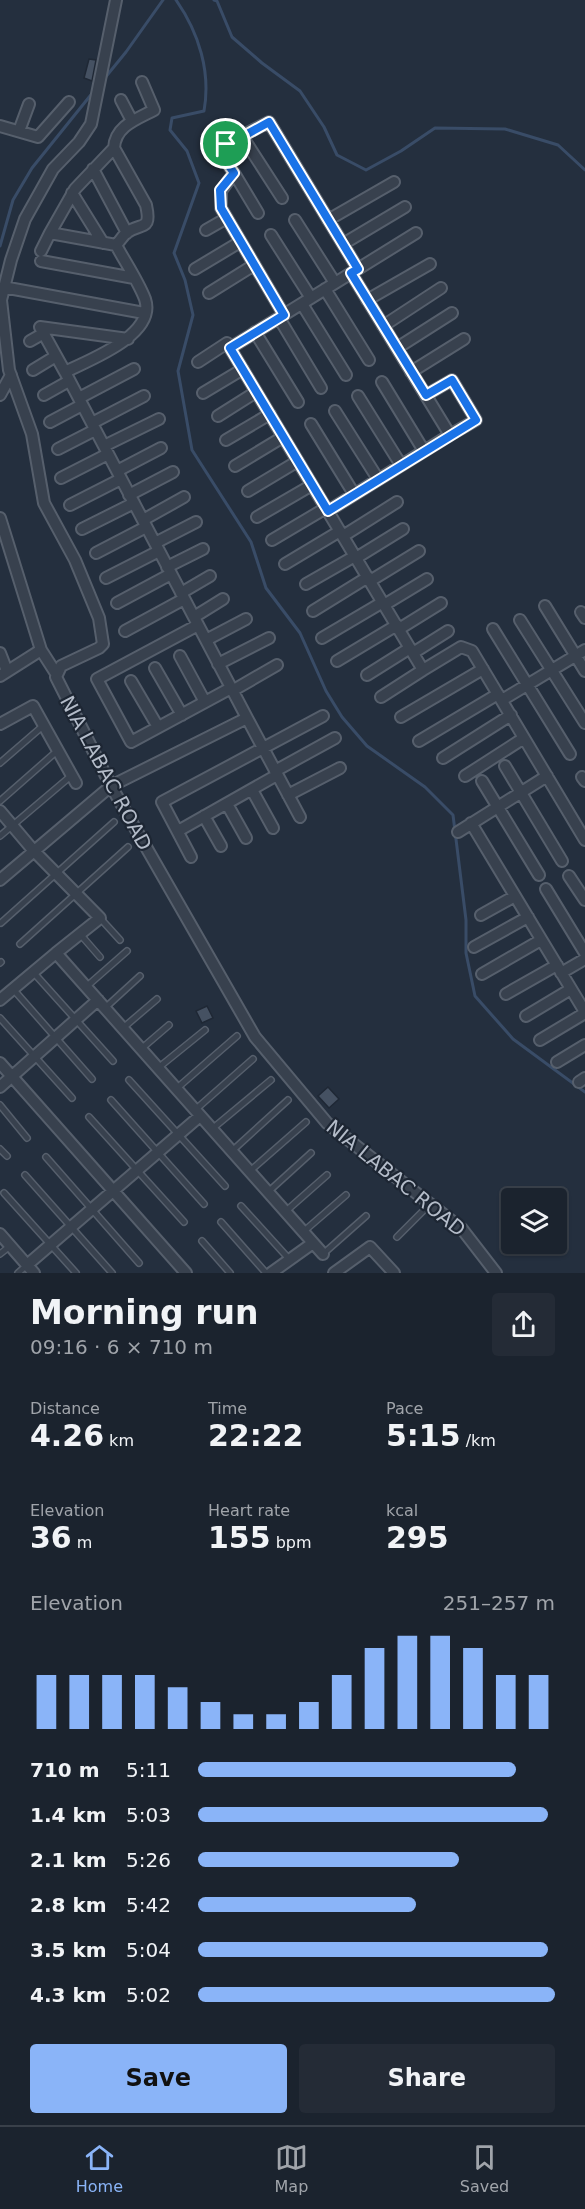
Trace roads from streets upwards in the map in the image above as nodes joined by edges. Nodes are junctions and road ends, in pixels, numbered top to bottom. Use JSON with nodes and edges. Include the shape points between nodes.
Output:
{"nodes":[{"id":1,"x":116,"y":0,"type":"edge"},
{"id":2,"x":142,"y":82,"type":"dead end"},
{"id":3,"x":121,"y":100,"type":"dead end"},
{"id":4,"x":69,"y":102,"type":"dead end"},
{"id":5,"x":29,"y":104,"type":"dead end"},
{"id":6,"x":132,"y":122,"type":"junction"},
{"id":7,"x":0,"y":126,"type":"edge"},
{"id":8,"x":19,"y":131,"type":"junction"},
{"id":9,"x":242,"y":136,"type":"junction"},
{"id":10,"x":114,"y":148,"type":"junction"},
{"id":11,"x":93,"y":169,"type":"junction"},
{"id":12,"x":234,"y":173,"type":"junction"},
{"id":13,"x":394,"y":182,"type":"dead end"},
{"id":14,"x":72,"y":193,"type":"junction"},
{"id":15,"x":282,"y":198,"type":"dead end"},
{"id":16,"x":405,"y":207,"type":"dead end"},
{"id":17,"x":258,"y":213,"type":"dead end"},
{"id":18,"x":227,"y":218,"type":"junction"},
{"id":19,"x":295,"y":220,"type":"dead end"},
{"id":20,"x":328,"y":220,"type":"junction"},
{"id":21,"x":206,"y":230,"type":"dead end"},
{"id":22,"x":50,"y":233,"type":"junction"},
{"id":23,"x":127,"y":233,"type":"junction"},
{"id":24,"x":416,"y":233,"type":"dead end"},
{"id":25,"x":271,"y":235,"type":"dead end"},
{"id":26,"x":240,"y":242,"type":"junction"},
{"id":27,"x":103,"y":243,"type":"junction"},
{"id":28,"x":343,"y":244,"type":"junction"},
{"id":29,"x":116,"y":245,"type":"junction"},
{"id":30,"x":5,"y":259,"type":"edge"},
{"id":31,"x":430,"y":264,"type":"dead end"},
{"id":32,"x":254,"y":265,"type":"junction"},
{"id":33,"x":195,"y":269,"type":"dead end"},
{"id":34,"x":354,"y":271,"type":"junction"},
{"id":35,"x":134,"y":278,"type":"junction"},
{"id":36,"x":330,"y":286,"type":"junction"},
{"id":37,"x":3,"y":287,"type":"junction"},
{"id":38,"x":441,"y":288,"type":"dead end"},
{"id":39,"x":209,"y":293,"type":"dead end"},
{"id":40,"x":367,"y":300,"type":"junction"},
{"id":41,"x":306,"y":301,"type":"junction"},
{"id":42,"x":144,"y":313,"type":"junction"},
{"id":43,"x":452,"y":314,"type":"dead end"},
{"id":44,"x":281,"y":316,"type":"junction"},
{"id":45,"x":383,"y":326,"type":"junction"},
{"id":46,"x":255,"y":332,"type":"junction"},
{"id":47,"x":44,"y":333,"type":"junction"},
{"id":48,"x":129,"y":339,"type":"junction"},
{"id":49,"x":464,"y":339,"type":"dead end"},
{"id":50,"x":30,"y":341,"type":"dead end"},
{"id":51,"x":230,"y":348,"type":"junction"},
{"id":52,"x":397,"y":348,"type":"junction"},
{"id":53,"x":56,"y":356,"type":"junction"},
{"id":54,"x":369,"y":360,"type":"dead end"},
{"id":55,"x":198,"y":362,"type":"dead end"},
{"id":56,"x":134,"y":369,"type":"dead end"},
{"id":57,"x":243,"y":369,"type":"junction"},
{"id":58,"x":33,"y":370,"type":"dead end"},
{"id":59,"x":411,"y":372,"type":"junction"},
{"id":60,"x":11,"y":375,"type":"junction"},
{"id":61,"x":346,"y":375,"type":"dead end"},
{"id":62,"x":67,"y":376,"type":"junction"},
{"id":63,"x":382,"y":382,"type":"dead end"},
{"id":64,"x":321,"y":388,"type":"dead end"},
{"id":65,"x":256,"y":392,"type":"junction"},
{"id":66,"x":203,"y":393,"type":"dead end"},
{"id":67,"x":0,"y":395,"type":"edge"},
{"id":68,"x":44,"y":395,"type":"dead end"},
{"id":69,"x":426,"y":395,"type":"junction"},
{"id":70,"x":144,"y":396,"type":"dead end"},
{"id":71,"x":358,"y":396,"type":"dead end"},
{"id":72,"x":80,"y":401,"type":"junction"},
{"id":73,"x":298,"y":402,"type":"dead end"},
{"id":74,"x":335,"y":411,"type":"dead end"},
{"id":75,"x":270,"y":414,"type":"junction"},
{"id":76,"x":218,"y":416,"type":"dead end"},
{"id":77,"x":159,"y":418,"type":"dead end"},
{"id":78,"x":50,"y":422,"type":"dead end"},
{"id":79,"x":311,"y":424,"type":"dead end"},
{"id":80,"x":93,"y":426,"type":"junction"},
{"id":81,"x":450,"y":435,"type":"junction"},
{"id":82,"x":283,"y":437,"type":"junction"},
{"id":83,"x":226,"y":440,"type":"dead end"},
{"id":84,"x":162,"y":448,"type":"dead end"},
{"id":85,"x":57,"y":449,"type":"dead end"},
{"id":86,"x":106,"y":450,"type":"junction"},
{"id":87,"x":424,"y":451,"type":"junction"},
{"id":88,"x":298,"y":462,"type":"junction"},
{"id":89,"x":400,"y":465,"type":"junction"},
{"id":90,"x":235,"y":466,"type":"dead end"},
{"id":91,"x":173,"y":472,"type":"dead end"},
{"id":92,"x":119,"y":475,"type":"junction"},
{"id":93,"x":61,"y":478,"type":"dead end"},
{"id":94,"x":378,"y":479,"type":"junction"},
{"id":95,"x":312,"y":485,"type":"junction"},
{"id":96,"x":248,"y":491,"type":"dead end"},
{"id":97,"x":354,"y":494,"type":"junction"},
{"id":98,"x":184,"y":497,"type":"dead end"},
{"id":99,"x":131,"y":499,"type":"junction"},
{"id":100,"x":397,"y":502,"type":"dead end"},
{"id":101,"x":70,"y":505,"type":"dead end"},
{"id":102,"x":327,"y":509,"type":"junction"},
{"id":103,"x":257,"y":517,"type":"dead end"},
{"id":104,"x":0,"y":518,"type":"edge"},
{"id":105,"x":196,"y":522,"type":"dead end"},
{"id":106,"x":144,"y":523,"type":"junction"},
{"id":107,"x":82,"y":529,"type":"dead end"},
{"id":108,"x":403,"y":529,"type":"dead end"},
{"id":109,"x":341,"y":533,"type":"junction"},
{"id":110,"x":272,"y":540,"type":"dead end"},
{"id":111,"x":157,"y":547,"type":"junction"},
{"id":112,"x":203,"y":549,"type":"dead end"},
{"id":113,"x":419,"y":551,"type":"dead end"},
{"id":114,"x":96,"y":553,"type":"dead end"},
{"id":115,"x":356,"y":557,"type":"junction"},
{"id":116,"x":285,"y":564,"type":"dead end"},
{"id":117,"x":169,"y":571,"type":"junction"},
{"id":118,"x":210,"y":576,"type":"dead end"},
{"id":119,"x":106,"y":578,"type":"dead end"},
{"id":120,"x":369,"y":579,"type":"junction"},
{"id":121,"x":427,"y":579,"type":"dead end"},
{"id":122,"x":306,"y":584,"type":"dead end"},
{"id":123,"x":182,"y":596,"type":"junction"},
{"id":124,"x":223,"y":599,"type":"dead end"},
{"id":125,"x":117,"y":603,"type":"dead end"},
{"id":126,"x":441,"y":603,"type":"dead end"},
{"id":127,"x":384,"y":604,"type":"junction"},
{"id":128,"x":545,"y":606,"type":"dead end"},
{"id":129,"x":313,"y":611,"type":"dead end"},
{"id":130,"x":246,"y":619,"type":"dead end"},
{"id":131,"x":520,"y":620,"type":"dead end"},
{"id":132,"x":196,"y":621,"type":"junction"},
{"id":133,"x":398,"y":627,"type":"junction"},
{"id":134,"x":493,"y":629,"type":"dead end"},
{"id":135,"x":125,"y":630,"type":"dead end"},
{"id":136,"x":448,"y":631,"type":"dead end"},
{"id":137,"x":269,"y":638,"type":"dead end"},
{"id":138,"x":322,"y":638,"type":"dead end"},
{"id":139,"x":206,"y":640,"type":"junction"},
{"id":140,"x":41,"y":650,"type":"junction"},
{"id":141,"x":412,"y":650,"type":"junction"},
{"id":142,"x":0,"y":653,"type":"edge"},
{"id":143,"x":580,"y":653,"type":"edge"},
{"id":144,"x":180,"y":656,"type":"dead end"},
{"id":145,"x":337,"y":661,"type":"dead end"},
{"id":146,"x":218,"y":664,"type":"junction"},
{"id":147,"x":277,"y":665,"type":"dead end"},
{"id":148,"x":155,"y":668,"type":"dead end"},
{"id":149,"x":483,"y":669,"type":"junction"},
{"id":150,"x":552,"y":669,"type":"junction"},
{"id":151,"x":423,"y":670,"type":"junction"},
{"id":152,"x":585,"y":671,"type":"edge"},
{"id":153,"x":3,"y":674,"type":"edge"},
{"id":154,"x":57,"y":675,"type":"junction"},
{"id":155,"x":367,"y":675,"type":"dead end"},
{"id":156,"x":131,"y":681,"type":"dead end"},
{"id":157,"x":528,"y":684,"type":"junction"},
{"id":158,"x":231,"y":689,"type":"junction"},
{"id":159,"x":381,"y":697,"type":"dead end"},
{"id":160,"x":500,"y":697,"type":"junction"},
{"id":161,"x":205,"y":702,"type":"junction"},
{"id":162,"x":182,"y":714,"type":"junction"},
{"id":163,"x":511,"y":715,"type":"junction"},
{"id":164,"x":323,"y":716,"type":"dead end"},
{"id":165,"x":401,"y":717,"type":"dead end"},
{"id":166,"x":246,"y":718,"type":"junction"},
{"id":167,"x":585,"y":723,"type":"edge"},
{"id":168,"x":0,"y":724,"type":"edge"},
{"id":169,"x":158,"y":727,"type":"junction"},
{"id":170,"x":335,"y":738,"type":"dead end"},
{"id":171,"x":524,"y":738,"type":"junction"},
{"id":172,"x":419,"y":741,"type":"dead end"},
{"id":173,"x":263,"y":749,"type":"junction"},
{"id":174,"x":570,"y":754,"type":"dead end"},
{"id":175,"x":442,"y":758,"type":"dead end"},
{"id":176,"x":505,"y":766,"type":"dead end"},
{"id":177,"x":340,"y":768,"type":"dead end"},
{"id":178,"x":276,"y":773,"type":"junction"},
{"id":179,"x":465,"y":776,"type":"dead end"},
{"id":180,"x":547,"y":776,"type":"junction"},
{"id":181,"x":74,"y":779,"type":"road end"},
{"id":182,"x":482,"y":781,"type":"dead end"},
{"id":183,"x":111,"y":786,"type":"junction"},
{"id":184,"x":252,"y":790,"type":"junction"},
{"id":185,"x":521,"y":792,"type":"junction"},
{"id":186,"x":288,"y":795,"type":"junction"},
{"id":187,"x":227,"y":804,"type":"junction"},
{"id":188,"x":498,"y":806,"type":"junction"},
{"id":189,"x":0,"y":812,"type":"edge"},
{"id":190,"x":204,"y":816,"type":"junction"},
{"id":191,"x":300,"y":817,"type":"dead end"},
{"id":192,"x":471,"y":823,"type":"junction"},
{"id":193,"x":273,"y":828,"type":"dead end"},
{"id":194,"x":177,"y":831,"type":"junction"},
{"id":195,"x":458,"y":832,"type":"dead end"},
{"id":196,"x":246,"y":838,"type":"dead end"},
{"id":197,"x":585,"y":840,"type":"edge"},
{"id":198,"x":221,"y":846,"type":"dead end"},
{"id":199,"x":33,"y":850,"type":"junction"},
{"id":200,"x":191,"y":857,"type":"dead end"},
{"id":201,"x":562,"y":861,"type":"dead end"},
{"id":202,"x":539,"y":875,"type":"dead end"},
{"id":203,"x":569,"y":876,"type":"dead end"},
{"id":204,"x":0,"y":880,"type":"edge"},
{"id":205,"x":546,"y":889,"type":"dead end"},
{"id":206,"x":515,"y":896,"type":"junction"},
{"id":207,"x":585,"y":900,"type":"edge"},
{"id":208,"x":481,"y":915,"type":"dead end"},
{"id":209,"x":528,"y":917,"type":"junction"},
{"id":210,"x":542,"y":940,"type":"junction"},
{"id":211,"x":474,"y":947,"type":"dead end"},
{"id":212,"x":56,"y":953,"type":"junction"},
{"id":213,"x":585,"y":953,"type":"edge"},
{"id":214,"x":585,"y":959,"type":"edge"},
{"id":215,"x":559,"y":969,"type":"junction"},
{"id":216,"x":482,"y":974,"type":"dead end"},
{"id":217,"x":571,"y":989,"type":"junction"},
{"id":218,"x":506,"y":993,"type":"dead end"},
{"id":219,"x":0,"y":1000,"type":"edge"},
{"id":220,"x":101,"y":1004,"type":"junction"},
{"id":221,"x":585,"y":1013,"type":"edge"},
{"id":222,"x":526,"y":1016,"type":"dead end"},
{"id":223,"x":540,"y":1040,"type":"dead end"},
{"id":224,"x":585,"y":1045,"type":"edge"},
{"id":225,"x":557,"y":1062,"type":"dead end"},
{"id":226,"x":0,"y":1063,"type":"edge"},
{"id":227,"x":12,"y":1076,"type":"junction"},
{"id":228,"x":0,"y":1087,"type":"edge"},
{"id":229,"x":198,"y":1113,"type":"junction"},
{"id":230,"x":112,"y":1189,"type":"junction"},
{"id":231,"x":0,"y":1234,"type":"edge"},
{"id":232,"x":313,"y":1243,"type":"junction"},
{"id":233,"x":322,"y":1254,"type":"road end"},
{"id":234,"x":31,"y":1269,"type":"edge"},
{"id":235,"x":341,"y":1271,"type":"edge"},
{"id":236,"x":186,"y":1273,"type":"edge"},
{"id":237,"x":271,"y":1273,"type":"edge"},
{"id":238,"x":394,"y":1273,"type":"edge"},
{"id":239,"x":496,"y":1273,"type":"edge"}],
"edges":[{"from":1,"to":30,"type":"street","name":"NIA LABAC ROAD","via":[[91,124],[53,169]]},
{"from":2,"to":6,"type":"street","via":[[154,110]]},
{"from":3,"to":6,"type":"street"},
{"from":4,"to":8,"type":"street","via":[[38,137]]},
{"from":5,"to":8,"type":"street"},
{"from":6,"to":10,"type":"street","via":[[114,138]]},
{"from":7,"to":8,"type":"street"},
{"from":9,"to":12,"type":"street","via":[[226,144],[220,153]]},
{"from":9,"to":15,"type":"street"},
{"from":9,"to":20,"type":"street","via":[[269,122]]},
{"from":10,"to":11,"type":"street"},
{"from":10,"to":23,"type":"street","via":[[148,215],[145,226]]},
{"from":11,"to":14,"type":"street"},
{"from":11,"to":23,"type":"street"},
{"from":12,"to":17,"type":"street"},
{"from":12,"to":18,"type":"street","via":[[220,190],[221,208]]},
{"from":13,"to":20,"type":"street"},
{"from":14,"to":22,"type":"street"},
{"from":14,"to":27,"type":"street"},
{"from":16,"to":28,"type":"street"},
{"from":18,"to":21,"type":"street"},
{"from":18,"to":26,"type":"street"},
{"from":19,"to":36,"type":"street"},
{"from":20,"to":28,"type":"street"},
{"from":22,"to":27,"type":"street"},
{"from":22,"to":35,"type":"street","via":[[41,256]]},
{"from":23,"to":29,"type":"street"},
{"from":24,"to":34,"type":"street"},
{"from":25,"to":41,"type":"street"},
{"from":26,"to":32,"type":"street"},
{"from":26,"to":33,"type":"street"},
{"from":27,"to":29,"type":"street"},
{"from":28,"to":34,"type":"street"},
{"from":29,"to":35,"type":"street"},
{"from":30,"to":37,"type":"street","name":"NIA LABAC ROAD"},
{"from":31,"to":40,"type":"street"},
{"from":32,"to":39,"type":"street"},
{"from":32,"to":44,"type":"street"},
{"from":34,"to":36,"type":"street"},
{"from":34,"to":40,"type":"street"},
{"from":35,"to":42,"type":"street","via":[[146,301]]},
{"from":36,"to":41,"type":"street"},
{"from":36,"to":54,"type":"street"},
{"from":37,"to":42,"type":"street"},
{"from":37,"to":60,"type":"street","name":"NIA LABAC ROAD","via":[[6,358]]},
{"from":38,"to":45,"type":"street"},
{"from":40,"to":45,"type":"street"},
{"from":41,"to":44,"type":"street"},
{"from":41,"to":61,"type":"street"},
{"from":42,"to":48,"type":"street"},
{"from":43,"to":52,"type":"street"},
{"from":44,"to":46,"type":"street"},
{"from":44,"to":64,"type":"street"},
{"from":45,"to":52,"type":"street"},
{"from":46,"to":51,"type":"street"},
{"from":46,"to":73,"type":"street"},
{"from":47,"to":48,"type":"street","via":[[40,327]]},
{"from":47,"to":50,"type":"street"},
{"from":47,"to":53,"type":"street"},
{"from":48,"to":62,"type":"street"},
{"from":49,"to":59,"type":"street"},
{"from":51,"to":55,"type":"street","via":[[226,343]]},
{"from":51,"to":57,"type":"street"},
{"from":52,"to":59,"type":"street"},
{"from":53,"to":58,"type":"street"},
{"from":53,"to":62,"type":"street"},
{"from":56,"to":72,"type":"street"},
{"from":57,"to":65,"type":"street"},
{"from":57,"to":66,"type":"street"},
{"from":59,"to":69,"type":"street"},
{"from":60,"to":67,"type":"street"},
{"from":60,"to":154,"type":"street","name":"NIA LABAC ROAD","via":[[32,434],[44,503],[75,560],[104,640],[99,648],[61,666]]},
{"from":62,"to":68,"type":"street"},
{"from":62,"to":72,"type":"street"},
{"from":63,"to":87,"type":"street"},
{"from":65,"to":75,"type":"street"},
{"from":65,"to":76,"type":"street"},
{"from":69,"to":81,"type":"street"},
{"from":69,"to":81,"type":"street","via":[[452,380],[476,420]]},
{"from":70,"to":80,"type":"street"},
{"from":71,"to":89,"type":"street"},
{"from":72,"to":78,"type":"street"},
{"from":72,"to":80,"type":"street"},
{"from":74,"to":94,"type":"street"},
{"from":75,"to":82,"type":"street"},
{"from":75,"to":83,"type":"street"},
{"from":77,"to":86,"type":"street"},
{"from":79,"to":97,"type":"street"},
{"from":80,"to":85,"type":"street"},
{"from":80,"to":86,"type":"street"},
{"from":81,"to":87,"type":"street"},
{"from":82,"to":88,"type":"street"},
{"from":82,"to":90,"type":"street"},
{"from":84,"to":92,"type":"street"},
{"from":86,"to":92,"type":"street"},
{"from":86,"to":93,"type":"street"},
{"from":87,"to":89,"type":"street"},
{"from":88,"to":95,"type":"street"},
{"from":88,"to":96,"type":"street"},
{"from":89,"to":94,"type":"street"},
{"from":91,"to":99,"type":"street"},
{"from":92,"to":99,"type":"street"},
{"from":92,"to":101,"type":"street"},
{"from":94,"to":97,"type":"street"},
{"from":95,"to":102,"type":"street"},
{"from":95,"to":103,"type":"street"},
{"from":97,"to":102,"type":"street"},
{"from":98,"to":106,"type":"street"},
{"from":99,"to":106,"type":"street"},
{"from":99,"to":107,"type":"street"},
{"from":100,"to":109,"type":"street"},
{"from":102,"to":109,"type":"street"},
{"from":102,"to":110,"type":"street"},
{"from":104,"to":140,"type":"street"},
{"from":105,"to":111,"type":"street"},
{"from":106,"to":111,"type":"street"},
{"from":106,"to":114,"type":"street"},
{"from":108,"to":115,"type":"street"},
{"from":109,"to":115,"type":"street"},
{"from":109,"to":116,"type":"street"},
{"from":111,"to":117,"type":"street"},
{"from":111,"to":119,"type":"street"},
{"from":112,"to":117,"type":"street"},
{"from":113,"to":120,"type":"street"},
{"from":115,"to":120,"type":"street"},
{"from":115,"to":122,"type":"street"},
{"from":117,"to":123,"type":"street"},
{"from":117,"to":125,"type":"street"},
{"from":118,"to":123,"type":"street"},
{"from":120,"to":127,"type":"street"},
{"from":120,"to":129,"type":"street"},
{"from":121,"to":127,"type":"street"},
{"from":123,"to":132,"type":"street"},
{"from":123,"to":135,"type":"street"},
{"from":124,"to":132,"type":"street"},
{"from":126,"to":133,"type":"street"},
{"from":127,"to":133,"type":"street"},
{"from":127,"to":138,"type":"street"},
{"from":128,"to":143,"type":"street"},
{"from":130,"to":139,"type":"street"},
{"from":131,"to":150,"type":"street"},
{"from":132,"to":139,"type":"street"},
{"from":132,"to":169,"type":"street","via":[[97,679],[131,742]]},
{"from":133,"to":141,"type":"street"},
{"from":133,"to":145,"type":"street"},
{"from":134,"to":157,"type":"street"},
{"from":136,"to":141,"type":"street"},
{"from":137,"to":146,"type":"street"},
{"from":139,"to":146,"type":"street"},
{"from":140,"to":153,"type":"street"},
{"from":140,"to":154,"type":"street"},
{"from":141,"to":151,"type":"street"},
{"from":141,"to":155,"type":"street"},
{"from":142,"to":153,"type":"street"},
{"from":143,"to":150,"type":"street"},
{"from":143,"to":152,"type":"street"},
{"from":144,"to":161,"type":"street"},
{"from":146,"to":158,"type":"street"},
{"from":147,"to":158,"type":"street"},
{"from":148,"to":162,"type":"street"},
{"from":149,"to":151,"type":"street","via":[[472,651],[461,647]]},
{"from":149,"to":160,"type":"street"},
{"from":149,"to":165,"type":"street"},
{"from":150,"to":157,"type":"street"},
{"from":150,"to":167,"type":"street"},
{"from":151,"to":159,"type":"street"},
{"from":154,"to":183,"type":"street","name":"NIA LABAC ROAD","via":[[58,685]]},
{"from":156,"to":169,"type":"street"},
{"from":157,"to":160,"type":"street"},
{"from":157,"to":174,"type":"street"},
{"from":158,"to":161,"type":"street"},
{"from":158,"to":166,"type":"street"},
{"from":160,"to":163,"type":"street"},
{"from":160,"to":172,"type":"street"},
{"from":161,"to":162,"type":"street"},
{"from":162,"to":169,"type":"street"},
{"from":163,"to":171,"type":"street"},
{"from":163,"to":175,"type":"street"},
{"from":164,"to":173,"type":"street"},
{"from":166,"to":173,"type":"street"},
{"from":166,"to":183,"type":"street"},
{"from":168,"to":181,"type":"street","via":[[33,706]]},
{"from":170,"to":178,"type":"street"},
{"from":171,"to":179,"type":"street"},
{"from":171,"to":180,"type":"street"},
{"from":173,"to":178,"type":"street"},
{"from":173,"to":194,"type":"street","via":[[162,802]]},
{"from":176,"to":185,"type":"street"},
{"from":177,"to":186,"type":"street"},
{"from":178,"to":184,"type":"street"},
{"from":178,"to":186,"type":"street"},
{"from":180,"to":185,"type":"street"},
{"from":180,"to":197,"type":"street"},
{"from":182,"to":188,"type":"street"},
{"from":183,"to":199,"type":"street"},
{"from":183,"to":239,"type":"street","name":"NIA LABAC ROAD","via":[[255,1037],[327,1123],[462,1229]]},
{"from":184,"to":187,"type":"street"},
{"from":184,"to":193,"type":"street"},
{"from":185,"to":188,"type":"street"},
{"from":185,"to":201,"type":"street"},
{"from":186,"to":191,"type":"street"},
{"from":187,"to":190,"type":"street"},
{"from":187,"to":196,"type":"street"},
{"from":188,"to":192,"type":"street"},
{"from":188,"to":202,"type":"street"},
{"from":189,"to":199,"type":"street"},
{"from":190,"to":194,"type":"street"},
{"from":190,"to":198,"type":"street"},
{"from":192,"to":195,"type":"street"},
{"from":192,"to":206,"type":"street"},
{"from":194,"to":200,"type":"street"},
{"from":199,"to":204,"type":"street"},
{"from":199,"to":212,"type":"street","via":[[99,918]]},
{"from":203,"to":207,"type":"street"},
{"from":205,"to":213,"type":"street"},
{"from":206,"to":208,"type":"street"},
{"from":206,"to":209,"type":"street"},
{"from":209,"to":210,"type":"street"},
{"from":209,"to":211,"type":"street"},
{"from":210,"to":215,"type":"street"},
{"from":210,"to":216,"type":"street"},
{"from":212,"to":219,"type":"street"},
{"from":212,"to":220,"type":"street"},
{"from":214,"to":215,"type":"street"},
{"from":215,"to":217,"type":"street"},
{"from":215,"to":218,"type":"street"},
{"from":217,"to":221,"type":"street"},
{"from":217,"to":222,"type":"street"},
{"from":220,"to":227,"type":"street","via":[[76,1019]]},
{"from":220,"to":229,"type":"street"},
{"from":221,"to":223,"type":"street"},
{"from":224,"to":225,"type":"street"},
{"from":226,"to":227,"type":"street"},
{"from":227,"to":228,"type":"street"},
{"from":227,"to":230,"type":"street"},
{"from":229,"to":230,"type":"street"},
{"from":229,"to":232,"type":"street"},
{"from":230,"to":234,"type":"street","via":[[51,1244]]},
{"from":230,"to":236,"type":"street"},
{"from":231,"to":234,"type":"street"},
{"from":232,"to":233,"type":"street"},
{"from":232,"to":237,"type":"street"},
{"from":235,"to":238,"type":"street","via":[[370,1246]]}]}
